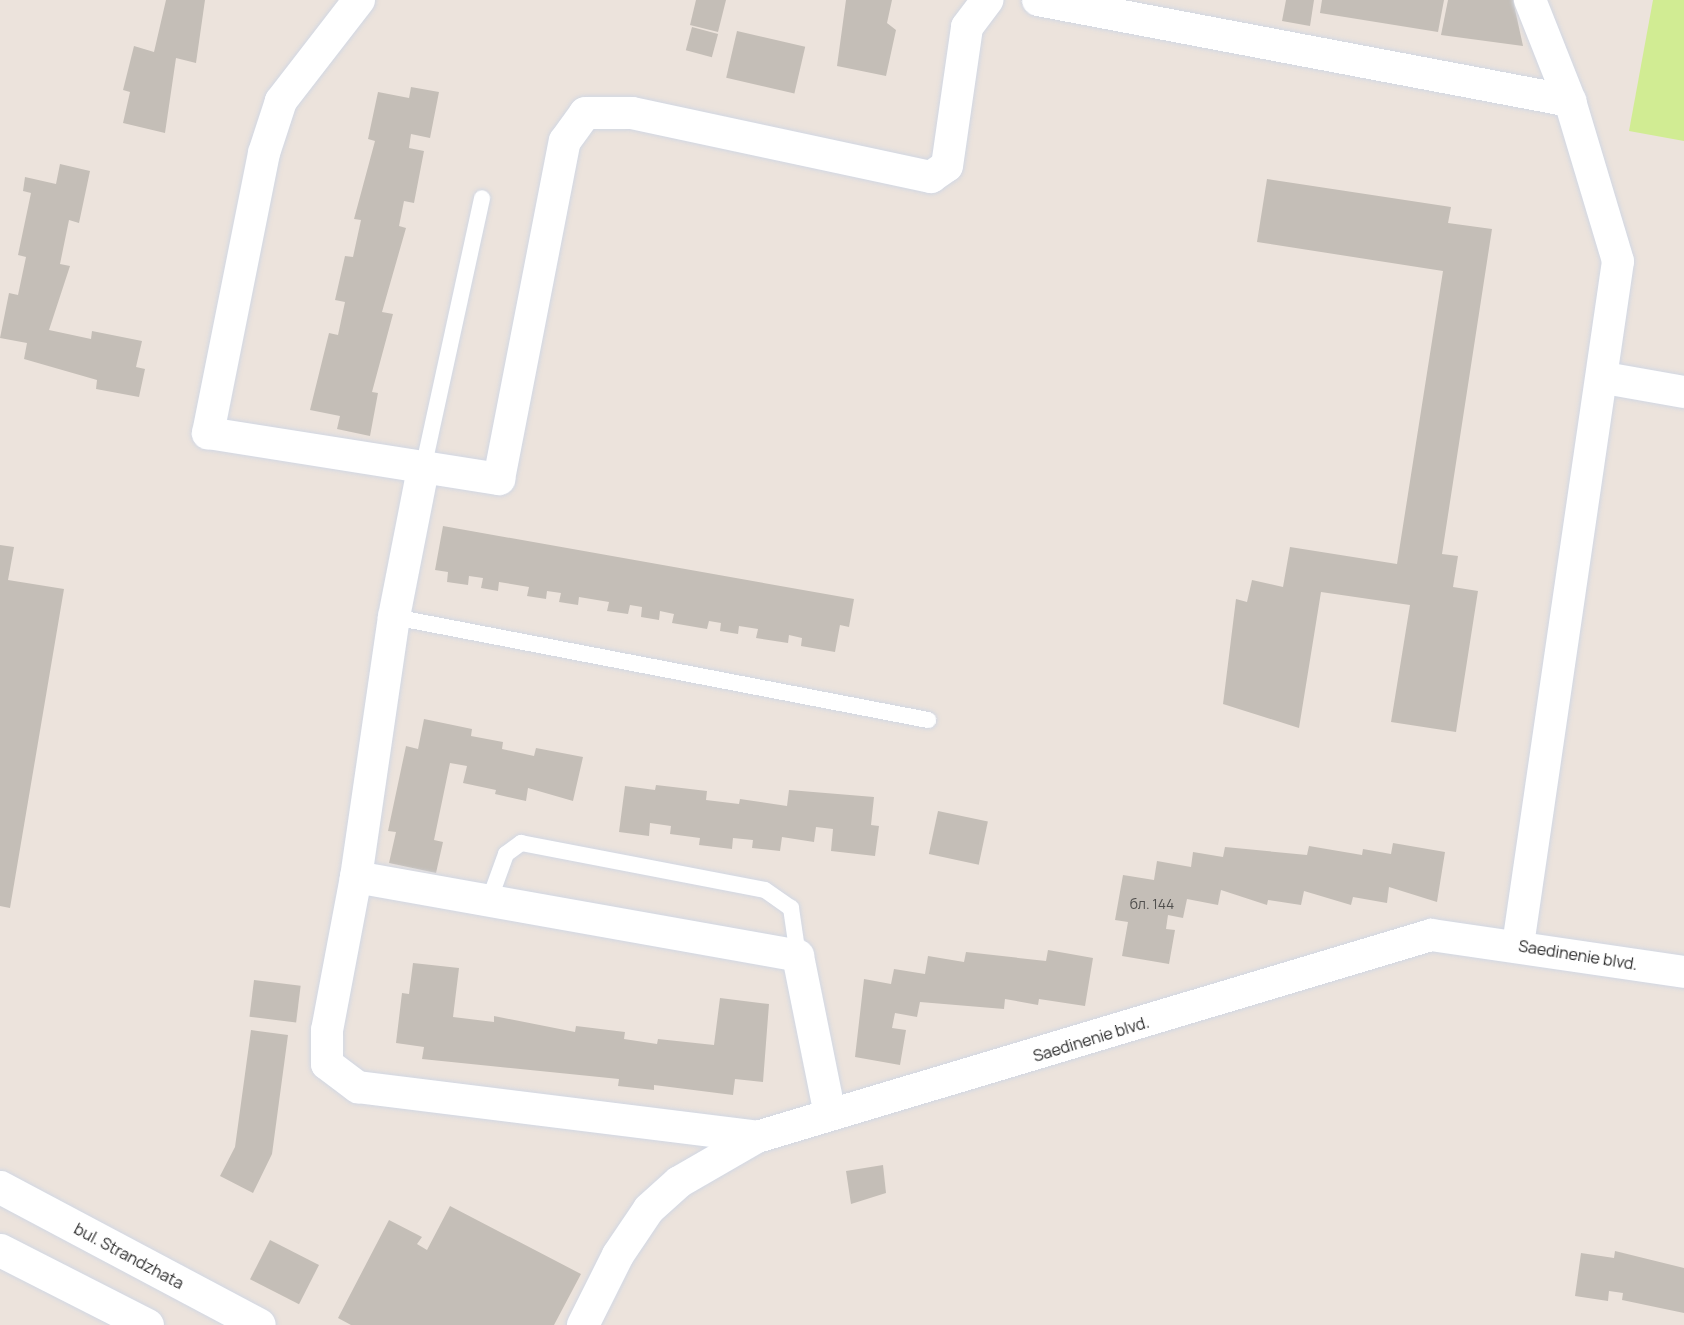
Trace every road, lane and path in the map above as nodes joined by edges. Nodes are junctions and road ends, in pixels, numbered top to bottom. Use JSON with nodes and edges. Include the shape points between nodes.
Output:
{"nodes":[{"id":1,"x":359,"y":0,"type":"edge"},
{"id":2,"x":987,"y":0,"type":"edge"},
{"id":3,"x":1038,"y":0,"type":"edge"},
{"id":4,"x":1530,"y":0,"type":"edge"},
{"id":5,"x":1570,"y":101,"type":"junction"},
{"id":6,"x":482,"y":198,"type":"dead end"},
{"id":7,"x":1605,"y":378,"type":"junction"},
{"id":8,"x":1684,"y":392,"type":"edge"},
{"id":9,"x":423,"y":469,"type":"junction"},
{"id":10,"x":394,"y":617,"type":"junction"},
{"id":11,"x":928,"y":720,"type":"dead end"},
{"id":12,"x":356,"y":877,"type":"junction"},
{"id":13,"x":489,"y":901,"type":"junction"},
{"id":14,"x":1518,"y":945,"type":"junction"},
{"id":15,"x":798,"y":956,"type":"junction"},
{"id":16,"x":1684,"y":972,"type":"edge"},
{"id":17,"x":830,"y":1114,"type":"junction"},
{"id":18,"x":757,"y":1137,"type":"junction"},
{"id":19,"x":0,"y":1187,"type":"edge"},
{"id":20,"x":0,"y":1250,"type":"edge"},
{"id":21,"x":147,"y":1325,"type":"edge"},
{"id":22,"x":259,"y":1325,"type":"edge"},
{"id":23,"x":583,"y":1325,"type":"edge"}],
"edges":[{"from":1,"to":9,"type":"street","via":[[281,101],[264,153],[208,433]]},
{"from":2,"to":9,"type":"street","via":[[967,27],[947,166],[931,177],[632,113],[585,113],[565,141],[499,479]]},
{"from":3,"to":5,"type":"street"},
{"from":4,"to":5,"type":"street"},
{"from":5,"to":7,"type":"street","via":[[1618,261]]},
{"from":6,"to":9,"type":"lane"},
{"from":7,"to":8,"type":"street"},
{"from":7,"to":14,"type":"street"},
{"from":9,"to":10,"type":"street"},
{"from":10,"to":11,"type":"lane"},
{"from":10,"to":12,"type":"street"},
{"from":12,"to":13,"type":"street"},
{"from":12,"to":18,"type":"street","via":[[327,1030],[327,1064],[358,1087]]},
{"from":13,"to":15,"type":"street"},
{"from":13,"to":15,"type":"lane","via":[[506,854],[521,843],[765,890],[791,908]]},
{"from":14,"to":16,"type":"street","name":"Saedinenie blvd."},
{"from":14,"to":17,"type":"street","name":"Saedinenie blvd.","via":[[1431,935]]},
{"from":15,"to":17,"type":"street"},
{"from":17,"to":18,"type":"street","name":"Saedinenie blvd."},
{"from":18,"to":23,"type":"street","name":"Saedinenie blvd.","via":[[679,1182],[650,1209],[618,1255]]},
{"from":19,"to":22,"type":"street","name":"bul. Strandzhata"},
{"from":20,"to":21,"type":"street"}]}
